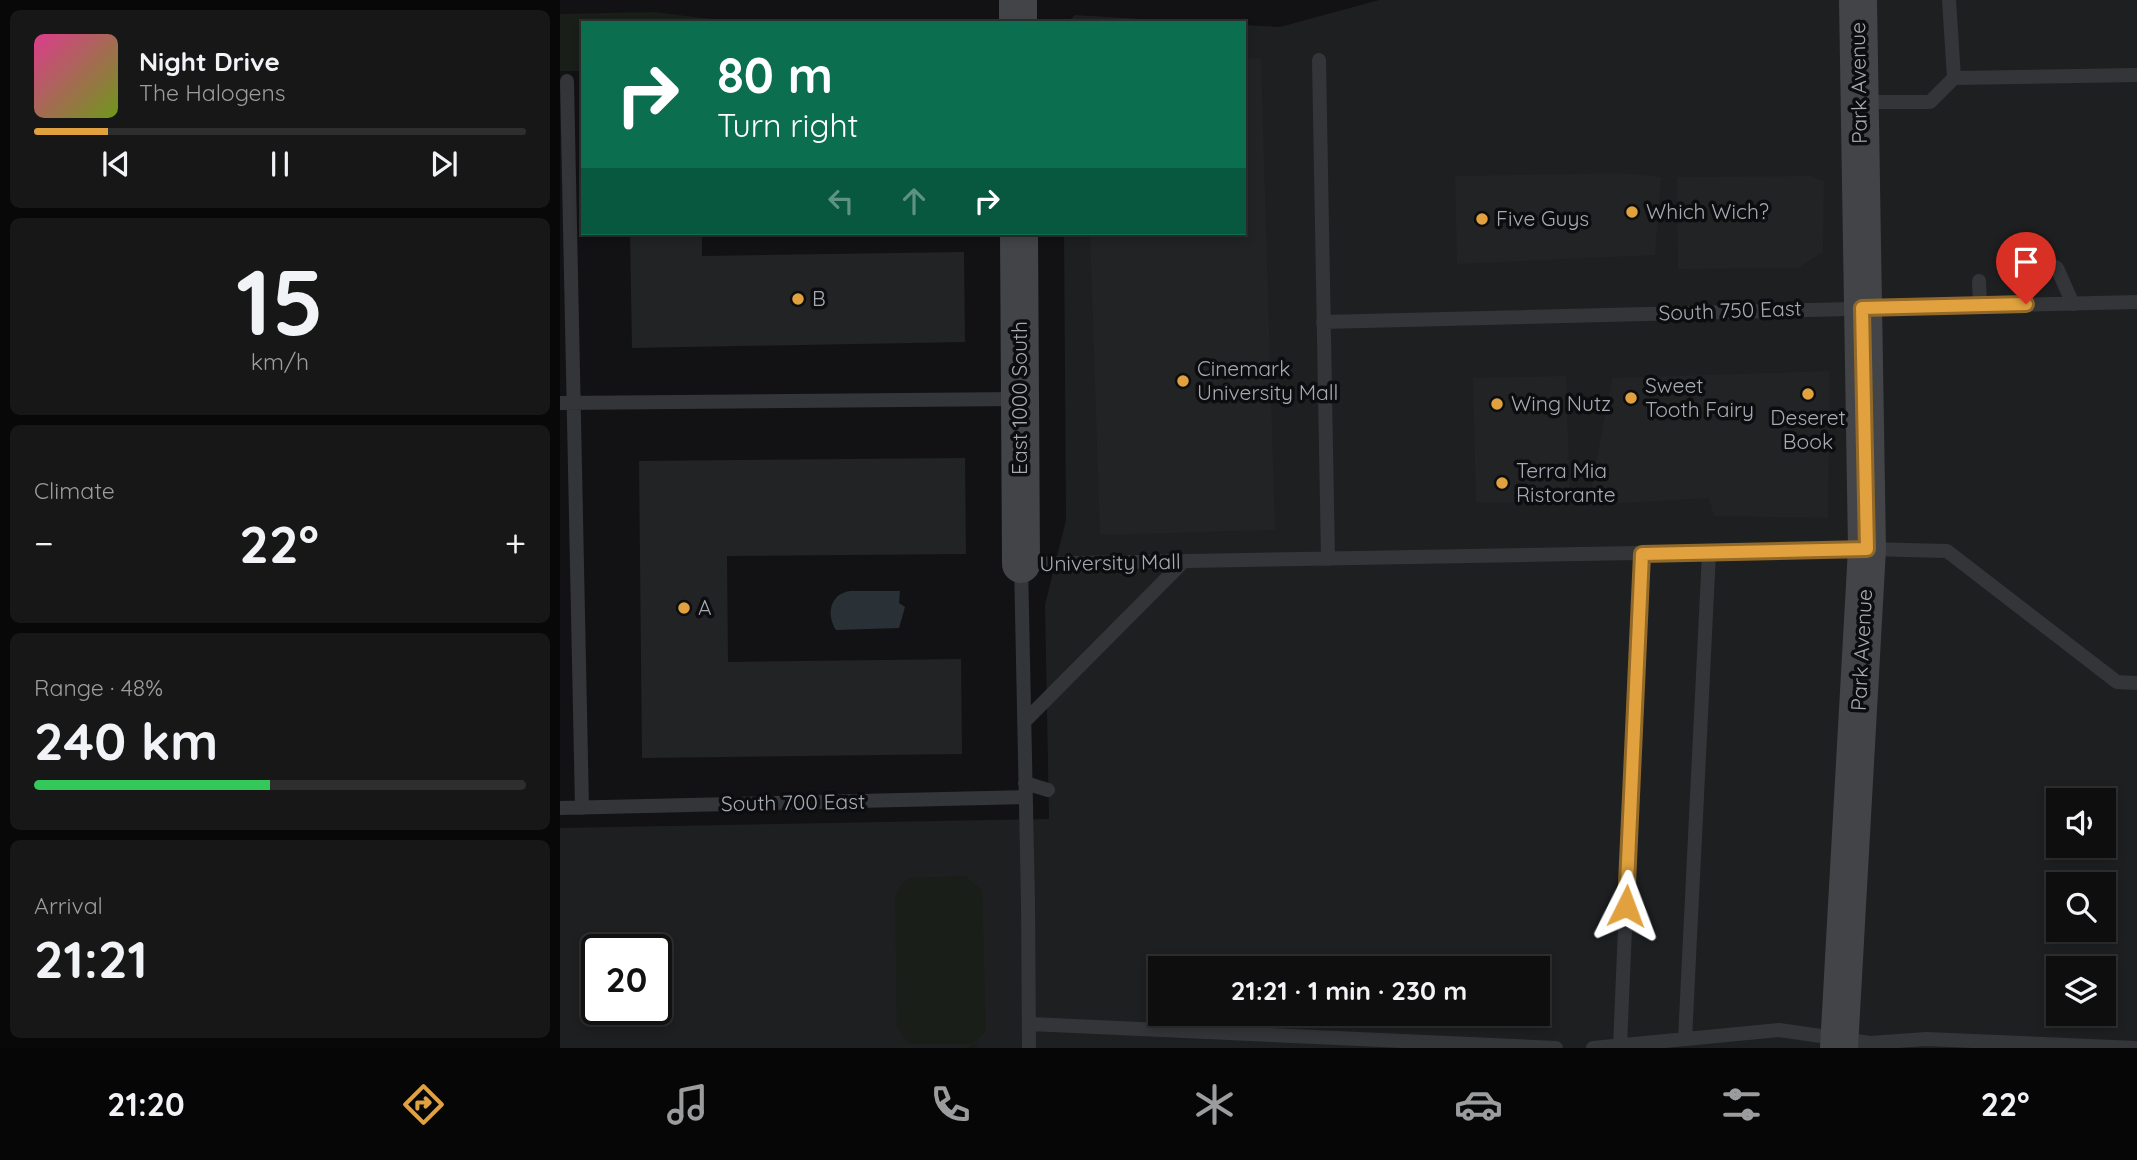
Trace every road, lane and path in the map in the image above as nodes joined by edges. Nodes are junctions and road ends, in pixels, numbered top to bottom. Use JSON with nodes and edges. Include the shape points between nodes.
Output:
{"nodes":[{"id":1,"x":1018,"y":0,"type":"edge"},
{"id":2,"x":1858,"y":0,"type":"edge"},
{"id":3,"x":1949,"y":0,"type":"edge"},
{"id":4,"x":1018,"y":21,"type":"edge"},
{"id":5,"x":1319,"y":60,"type":"dead end"},
{"id":6,"x":2137,"y":75,"type":"edge"},
{"id":7,"x":1954,"y":78,"type":"junction"},
{"id":8,"x":566,"y":81,"type":"dead end"},
{"id":9,"x":1859,"y":102,"type":"junction"},
{"id":10,"x":1019,"y":235,"type":"edge"},
{"id":11,"x":2009,"y":256,"type":"dead end"},
{"id":12,"x":1979,"y":281,"type":"dead end"},
{"id":13,"x":2137,"y":302,"type":"edge"},
{"id":14,"x":2073,"y":304,"type":"junction"},
{"id":15,"x":1980,"y":305,"type":"junction"},
{"id":16,"x":1862,"y":308,"type":"junction"},
{"id":17,"x":1323,"y":322,"type":"junction"},
{"id":18,"x":1020,"y":399,"type":"junction"},
{"id":19,"x":567,"y":403,"type":"edge"},
{"id":20,"x":1867,"y":549,"type":"junction"},
{"id":21,"x":1709,"y":553,"type":"junction"},
{"id":22,"x":1642,"y":554,"type":"junction"},
{"id":23,"x":1328,"y":559,"type":"junction"},
{"id":24,"x":1183,"y":562,"type":"junction"},
{"id":25,"x":1021,"y":564,"type":"junction"},
{"id":26,"x":2137,"y":683,"type":"edge"},
{"id":27,"x":1024,"y":723,"type":"junction"},
{"id":28,"x":1025,"y":790,"type":"junction"},
{"id":29,"x":1048,"y":790,"type":"dead end"},
{"id":30,"x":582,"y":807,"type":"junction"},
{"id":31,"x":560,"y":808,"type":"edge"},
{"id":32,"x":1030,"y":1024,"type":"junction"},
{"id":33,"x":1685,"y":1039,"type":"junction"},
{"id":34,"x":1839,"y":1043,"type":"edge"},
{"id":35,"x":1620,"y":1046,"type":"junction"},
{"id":36,"x":1029,"y":1048,"type":"edge"},
{"id":37,"x":1556,"y":1048,"type":"edge"},
{"id":38,"x":1593,"y":1048,"type":"edge"},
{"id":39,"x":2137,"y":1048,"type":"edge"}],
"edges":[{"from":1,"to":4,"type":"street"},
{"from":2,"to":9,"type":"street","name":"Park Avenue"},
{"from":3,"to":7,"type":"lane"},
{"from":5,"to":17,"type":"lane"},
{"from":6,"to":7,"type":"lane"},
{"from":7,"to":9,"type":"lane","via":[[1930,102]]},
{"from":8,"to":19,"type":"lane"},
{"from":9,"to":16,"type":"street","name":"Park Avenue"},
{"from":10,"to":18,"type":"street","name":"East 1000 South"},
{"from":11,"to":14,"type":"lane","via":[[2031,254],[2057,268]]},
{"from":12,"to":15,"type":"lane"},
{"from":13,"to":14,"type":"lane","name":"South 750 East"},
{"from":14,"to":15,"type":"lane","name":"South 750 East"},
{"from":15,"to":16,"type":"lane","name":"South 750 East"},
{"from":16,"to":17,"type":"lane","name":"South 750 East"},
{"from":16,"to":20,"type":"street","name":"Park Avenue"},
{"from":17,"to":23,"type":"lane"},
{"from":18,"to":19,"type":"lane"},
{"from":18,"to":25,"type":"street","name":"East 1000 South"},
{"from":19,"to":30,"type":"lane"},
{"from":20,"to":21,"type":"lane","name":"University Mall"},
{"from":20,"to":26,"type":"lane","name":"University Mall","via":[[1947,551],[2117,682]]},
{"from":20,"to":34,"type":"street","name":"Park Avenue"},
{"from":21,"to":22,"type":"lane","name":"University Mall"},
{"from":21,"to":33,"type":"lane"},
{"from":22,"to":23,"type":"lane","name":"University Mall"},
{"from":22,"to":35,"type":"lane"},
{"from":23,"to":24,"type":"lane","name":"University Mall"},
{"from":24,"to":25,"type":"lane","name":"University Mall"},
{"from":24,"to":27,"type":"lane"},
{"from":25,"to":27,"type":"lane","name":"University Mall"},
{"from":27,"to":28,"type":"lane","name":"University Mall"},
{"from":28,"to":29,"type":"lane","name":"South 700 East"},
{"from":28,"to":30,"type":"lane","name":"South 700 East"},
{"from":28,"to":32,"type":"lane","name":"University Mall"},
{"from":30,"to":31,"type":"lane","name":"South 700 East"},
{"from":32,"to":36,"type":"lane","name":"University Mall"},
{"from":32,"to":37,"type":"lane"},
{"from":33,"to":34,"type":"lane","via":[[1779,1030]]},
{"from":33,"to":35,"type":"lane"},
{"from":34,"to":39,"type":"lane","via":[[1926,1039]]},
{"from":35,"to":38,"type":"lane"}]}
